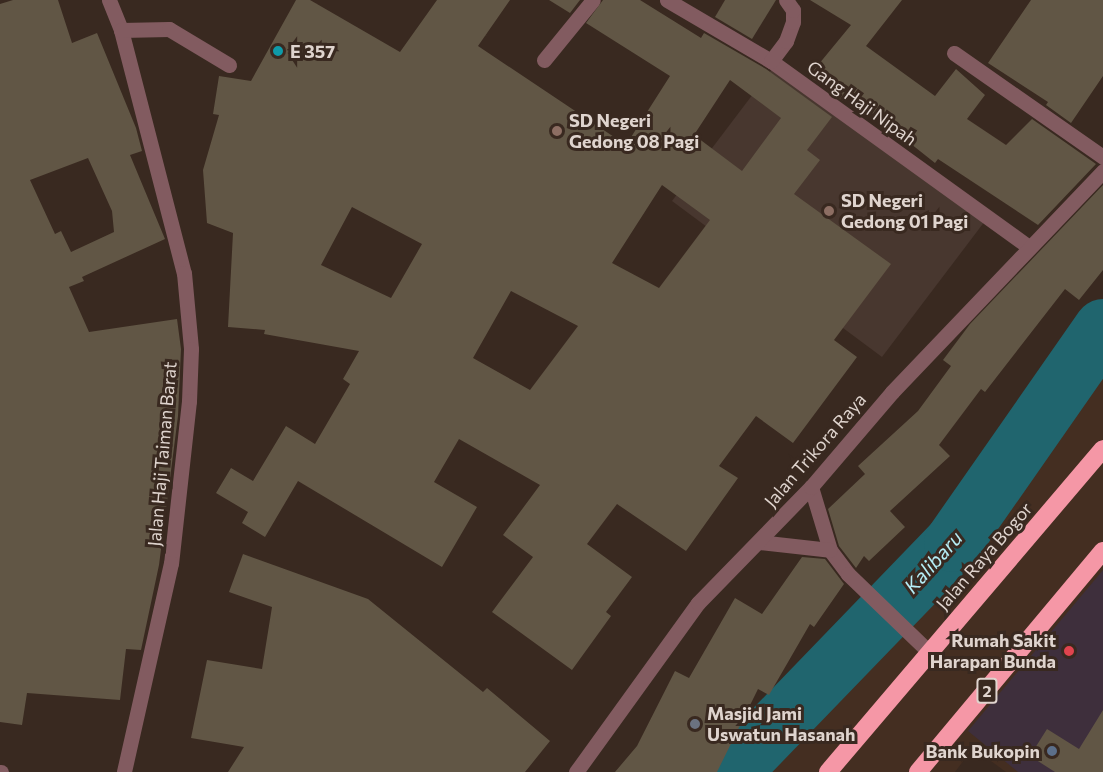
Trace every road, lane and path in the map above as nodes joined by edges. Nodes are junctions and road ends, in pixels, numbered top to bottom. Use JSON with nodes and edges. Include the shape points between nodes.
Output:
{"nodes":[{"id":1,"x":109,"y":0,"type":"edge"},
{"id":2,"x":593,"y":0,"type":"edge"},
{"id":3,"x":667,"y":0,"type":"edge"},
{"id":4,"x":786,"y":0,"type":"edge"},
{"id":5,"x":121,"y":30,"type":"junction"},
{"id":6,"x":954,"y":53,"type":"dead end"},
{"id":7,"x":544,"y":60,"type":"dead end"},
{"id":8,"x":771,"y":61,"type":"junction"},
{"id":9,"x":229,"y":65,"type":"dead end"},
{"id":10,"x":1103,"y":157,"type":"edge"},
{"id":11,"x":1103,"y":171,"type":"edge"},
{"id":12,"x":1029,"y":247,"type":"junction"},
{"id":13,"x":1103,"y":449,"type":"edge"},
{"id":14,"x":811,"y":487,"type":"junction"},
{"id":15,"x":759,"y":542,"type":"junction"},
{"id":16,"x":830,"y":550,"type":"junction"},
{"id":17,"x":1103,"y":551,"type":"edge"},
{"id":18,"x":929,"y":652,"type":"junction"},
{"id":19,"x":124,"y":772,"type":"edge"},
{"id":20,"x":576,"y":772,"type":"edge"},
{"id":21,"x":828,"y":772,"type":"edge"},
{"id":22,"x":918,"y":772,"type":"edge"}],
"edges":[{"from":1,"to":5,"type":"street","name":"Jalan Haji Taiman Barat"},
{"from":2,"to":7,"type":"street"},
{"from":3,"to":8,"type":"street","name":"Gang Haji Nipah"},
{"from":4,"to":8,"type":"street","via":[[793,10],[793,22],[786,41]]},
{"from":5,"to":9,"type":"street","via":[[169,28]]},
{"from":5,"to":19,"type":"street","name":"Jalan Haji Taiman Barat","via":[[184,273],[191,349],[171,563]]},
{"from":6,"to":10,"type":"street"},
{"from":8,"to":12,"type":"street","name":"Gang Haji Nipah"},
{"from":11,"to":12,"type":"street","name":"Jalan Trikora Raya"},
{"from":12,"to":14,"type":"street","name":"Jalan Trikora Raya","via":[[892,392]]},
{"from":13,"to":18,"type":"highway","name":"Jalan Raya Bogor"},
{"from":14,"to":15,"type":"street","name":"Jalan Trikora Raya"},
{"from":14,"to":16,"type":"street"},
{"from":15,"to":16,"type":"street"},
{"from":15,"to":20,"type":"street","name":"Jalan Trikora Raya","via":[[698,603]]},
{"from":16,"to":18,"type":"street","via":[[848,574]]},
{"from":17,"to":22,"type":"highway","number":"2"},
{"from":18,"to":21,"type":"highway","name":"Jalan Raya Bogor"}]}
